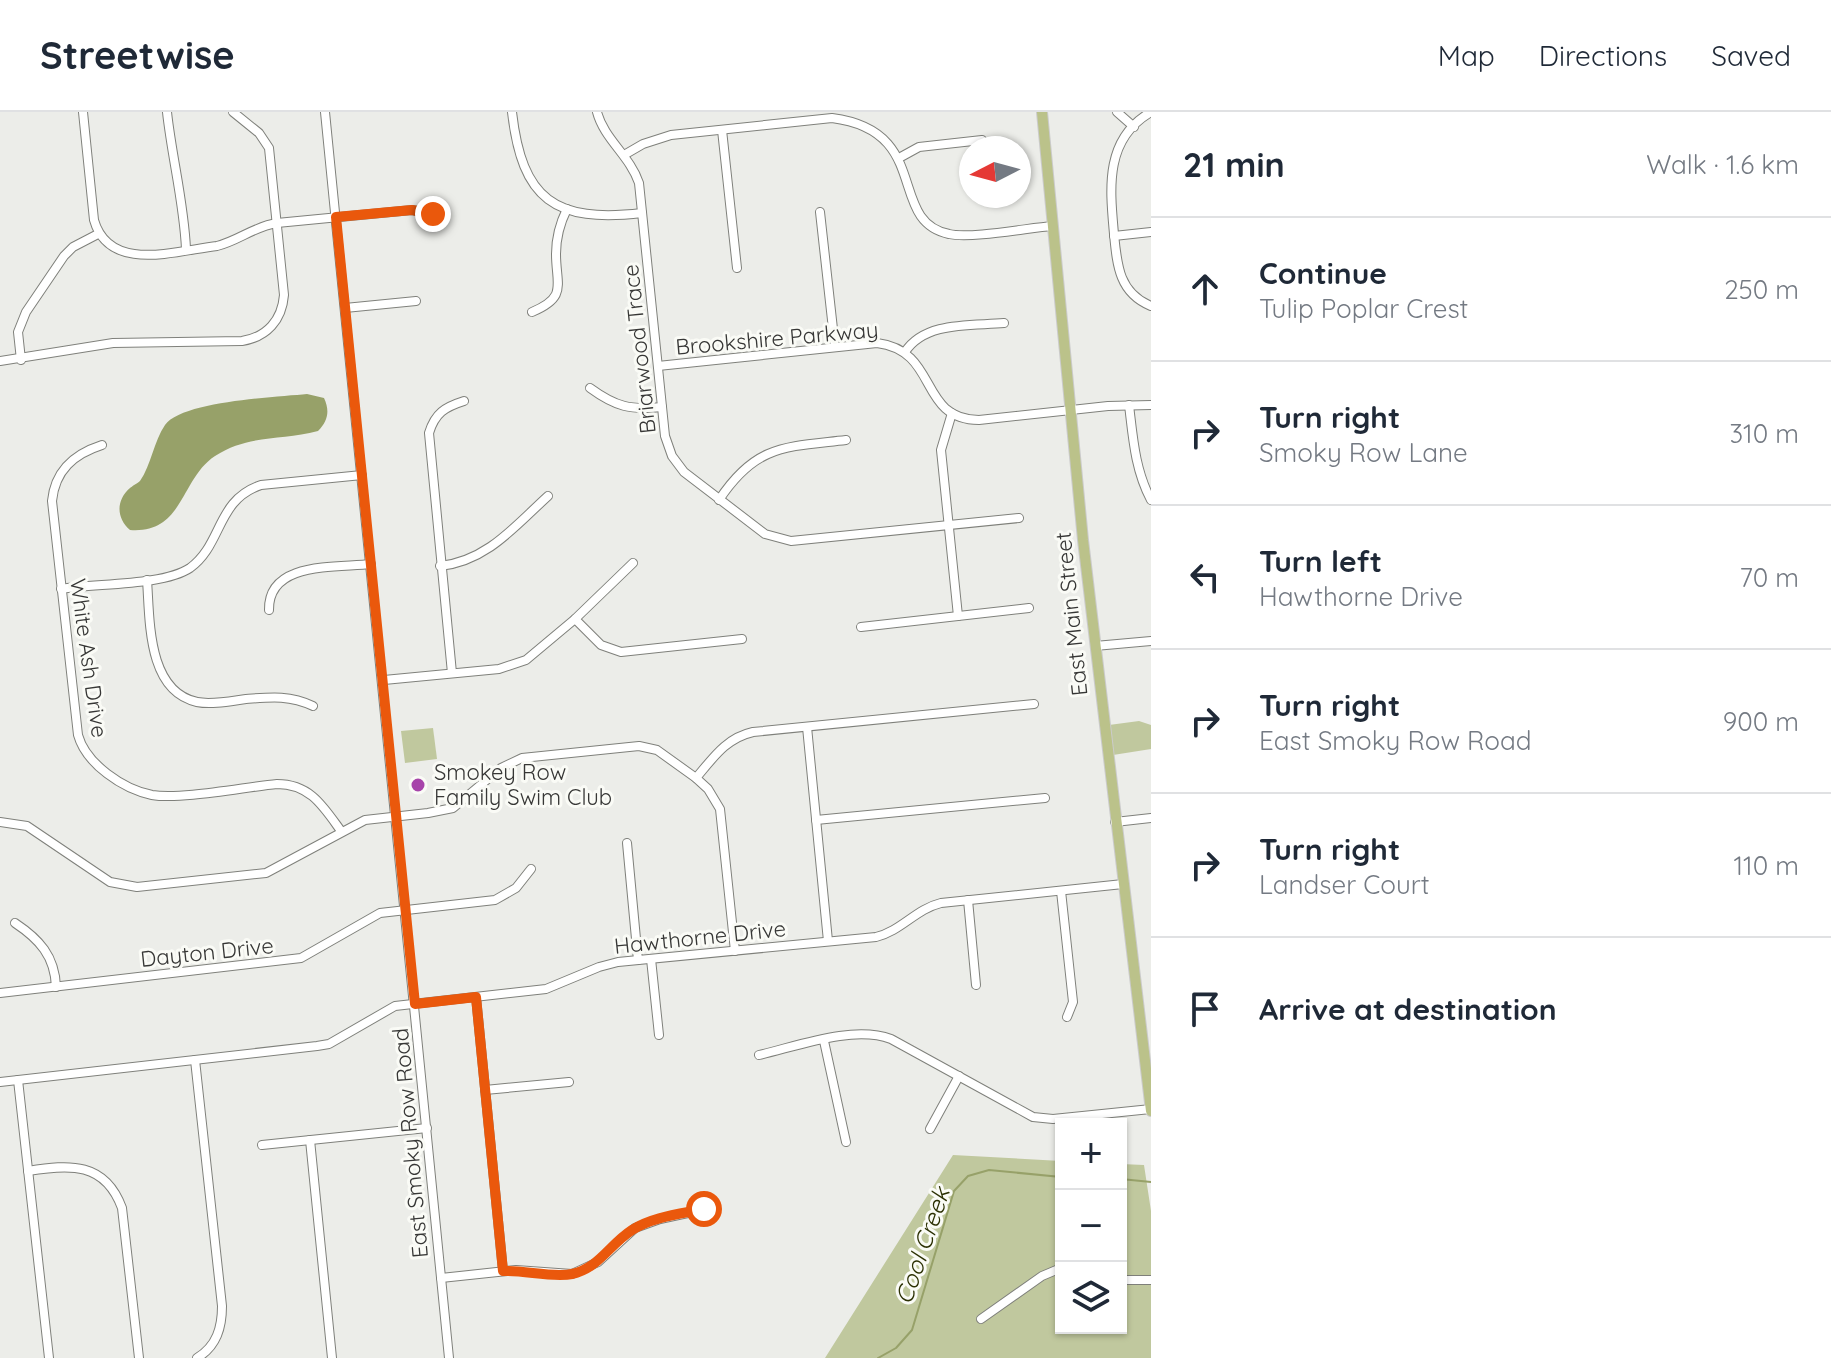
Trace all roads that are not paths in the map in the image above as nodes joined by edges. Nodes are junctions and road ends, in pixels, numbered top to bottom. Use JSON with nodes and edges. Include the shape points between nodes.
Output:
{"nodes":[{"id":1,"x":83,"y":112,"type":"edge"},
{"id":2,"x":167,"y":112,"type":"edge"},
{"id":3,"x":235,"y":112,"type":"edge"},
{"id":4,"x":325,"y":112,"type":"edge"},
{"id":5,"x":512,"y":112,"type":"edge"},
{"id":6,"x":597,"y":112,"type":"edge"},
{"id":7,"x":771,"y":112,"type":"edge"},
{"id":8,"x":1042,"y":112,"type":"edge"},
{"id":9,"x":1117,"y":112,"type":"edge"},
{"id":10,"x":1151,"y":112,"type":"edge"},
{"id":11,"x":772,"y":125,"type":"junction"},
{"id":12,"x":1134,"y":127,"type":"junction"},
{"id":13,"x":722,"y":130,"type":"junction"},
{"id":14,"x":959,"y":143,"type":"edge"},
{"id":15,"x":624,"y":155,"type":"junction"},
{"id":16,"x":899,"y":158,"type":"junction"},
{"id":17,"x":567,"y":209,"type":"junction"},
{"id":18,"x":820,"y":212,"type":"dead end"},
{"id":19,"x":642,"y":213,"type":"junction"},
{"id":20,"x":433,"y":214,"type":"dead end"},
{"id":21,"x":336,"y":217,"type":"junction"},
{"id":22,"x":277,"y":223,"type":"junction"},
{"id":23,"x":1052,"y":226,"type":"junction"},
{"id":24,"x":1151,"y":232,"type":"edge"},
{"id":25,"x":98,"y":234,"type":"junction"},
{"id":26,"x":1114,"y":236,"type":"junction"},
{"id":27,"x":186,"y":249,"type":"junction"},
{"id":28,"x":737,"y":268,"type":"dead end"},
{"id":29,"x":416,"y":301,"type":"dead end"},
{"id":30,"x":1151,"y":306,"type":"edge"},
{"id":31,"x":345,"y":308,"type":"junction"},
{"id":32,"x":532,"y":312,"type":"dead end"},
{"id":33,"x":1004,"y":323,"type":"dead end"},
{"id":34,"x":835,"y":347,"type":"junction"},
{"id":35,"x":905,"y":352,"type":"junction"},
{"id":36,"x":21,"y":360,"type":"junction"},
{"id":37,"x":0,"y":361,"type":"edge"},
{"id":38,"x":658,"y":366,"type":"junction"},
{"id":39,"x":590,"y":388,"type":"dead end"},
{"id":40,"x":464,"y":401,"type":"dead end"},
{"id":41,"x":1129,"y":405,"type":"junction"},
{"id":42,"x":1151,"y":405,"type":"edge"},
{"id":43,"x":662,"y":407,"type":"junction"},
{"id":44,"x":1070,"y":410,"type":"junction"},
{"id":45,"x":952,"y":413,"type":"junction"},
{"id":46,"x":846,"y":440,"type":"dead end"},
{"id":47,"x":102,"y":445,"type":"dead end"},
{"id":48,"x":362,"y":475,"type":"junction"},
{"id":49,"x":548,"y":496,"type":"dead end"},
{"id":50,"x":719,"y":500,"type":"junction"},
{"id":51,"x":1151,"y":500,"type":"edge"},
{"id":52,"x":1019,"y":518,"type":"dead end"},
{"id":53,"x":949,"y":526,"type":"junction"},
{"id":54,"x":633,"y":563,"type":"dead end"},
{"id":55,"x":371,"y":564,"type":"junction"},
{"id":56,"x":440,"y":566,"type":"junction"},
{"id":57,"x":147,"y":580,"type":"junction"},
{"id":58,"x":61,"y":589,"type":"junction"},
{"id":59,"x":1029,"y":608,"type":"dead end"},
{"id":60,"x":269,"y":610,"type":"dead end"},
{"id":61,"x":958,"y":616,"type":"junction"},
{"id":62,"x":575,"y":619,"type":"junction"},
{"id":63,"x":861,"y":627,"type":"dead end"},
{"id":64,"x":742,"y":639,"type":"dead end"},
{"id":65,"x":1151,"y":641,"type":"edge"},
{"id":66,"x":1095,"y":646,"type":"junction"},
{"id":67,"x":452,"y":673,"type":"junction"},
{"id":68,"x":384,"y":680,"type":"junction"},
{"id":69,"x":1034,"y":704,"type":"dead end"},
{"id":70,"x":313,"y":706,"type":"dead end"},
{"id":71,"x":807,"y":727,"type":"junction"},
{"id":72,"x":696,"y":778,"type":"junction"},
{"id":73,"x":1045,"y":798,"type":"dead end"},
{"id":74,"x":397,"y":817,"type":"junction"},
{"id":75,"x":1151,"y":818,"type":"edge"},
{"id":76,"x":816,"y":820,"type":"junction"},
{"id":77,"x":0,"y":822,"type":"edge"},
{"id":78,"x":1115,"y":822,"type":"junction"},
{"id":79,"x":341,"y":831,"type":"junction"},
{"id":80,"x":627,"y":843,"type":"dead end"},
{"id":81,"x":531,"y":869,"type":"dead end"},
{"id":82,"x":1123,"y":884,"type":"junction"},
{"id":83,"x":1061,"y":891,"type":"junction"},
{"id":84,"x":968,"y":900,"type":"junction"},
{"id":85,"x":406,"y":910,"type":"junction"},
{"id":86,"x":15,"y":923,"type":"dead end"},
{"id":87,"x":828,"y":941,"type":"junction"},
{"id":88,"x":735,"y":951,"type":"junction"},
{"id":89,"x":651,"y":959,"type":"junction"},
{"id":90,"x":638,"y":960,"type":"junction"},
{"id":91,"x":976,"y":985,"type":"dead end"},
{"id":92,"x":56,"y":987,"type":"junction"},
{"id":93,"x":0,"y":993,"type":"edge"},
{"id":94,"x":476,"y":997,"type":"junction"},
{"id":95,"x":415,"y":1004,"type":"junction"},
{"id":96,"x":1067,"y":1017,"type":"dead end"},
{"id":97,"x":659,"y":1035,"type":"dead end"},
{"id":98,"x":824,"y":1041,"type":"junction"},
{"id":99,"x":759,"y":1055,"type":"dead end"},
{"id":100,"x":195,"y":1060,"type":"junction"},
{"id":101,"x":959,"y":1076,"type":"junction"},
{"id":102,"x":18,"y":1080,"type":"junction"},
{"id":103,"x":0,"y":1082,"type":"edge"},
{"id":104,"x":569,"y":1082,"type":"dead end"},
{"id":105,"x":485,"y":1090,"type":"junction"},
{"id":106,"x":1151,"y":1109,"type":"edge"},
{"id":107,"x":427,"y":1128,"type":"junction"},
{"id":108,"x":930,"y":1129,"type":"dead end"},
{"id":109,"x":310,"y":1140,"type":"junction"},
{"id":110,"x":846,"y":1142,"type":"dead end"},
{"id":111,"x":262,"y":1145,"type":"dead end"},
{"id":112,"x":28,"y":1171,"type":"junction"},
{"id":113,"x":711,"y":1208,"type":"dead end"},
{"id":114,"x":503,"y":1271,"type":"junction"},
{"id":115,"x":1055,"y":1271,"type":"edge"},
{"id":116,"x":441,"y":1278,"type":"junction"},
{"id":117,"x":1127,"y":1280,"type":"edge"},
{"id":118,"x":1151,"y":1280,"type":"edge"},
{"id":119,"x":981,"y":1319,"type":"dead end"},
{"id":120,"x":49,"y":1358,"type":"edge"},
{"id":121,"x":139,"y":1358,"type":"edge"},
{"id":122,"x":197,"y":1358,"type":"edge"},
{"id":123,"x":332,"y":1358,"type":"edge"},
{"id":124,"x":449,"y":1358,"type":"edge"}],
"edges":[{"from":1,"to":25,"type":"street"},
{"from":2,"to":27,"type":"street"},
{"from":3,"to":22,"type":"street","via":[[269,148]]},
{"from":4,"to":21,"type":"street","name":"East Smoky Row Road"},
{"from":5,"to":17,"type":"street","via":[[525,173],[548,198]]},
{"from":6,"to":15,"type":"street","name":"Briarwood Trace"},
{"from":7,"to":11,"type":"street"},
{"from":8,"to":23,"type":"main road","name":"East Main Street"},
{"from":9,"to":12,"type":"street"},
{"from":10,"to":12,"type":"street"},
{"from":11,"to":13,"type":"street"},
{"from":11,"to":16,"type":"street","via":[[832,118],[855,122],[883,137]]},
{"from":12,"to":26,"type":"street","via":[[1112,169]]},
{"from":13,"to":15,"type":"street","via":[[657,139]]},
{"from":13,"to":28,"type":"street"},
{"from":14,"to":16,"type":"street","via":[[919,147]]},
{"from":15,"to":19,"type":"street","name":"Briarwood Trace","via":[[639,183]]},
{"from":16,"to":23,"type":"street","via":[[918,213],[935,230],[965,235]]},
{"from":17,"to":19,"type":"street","via":[[601,216]]},
{"from":17,"to":32,"type":"street","via":[[556,249],[558,292],[553,301]]},
{"from":18,"to":34,"type":"street"},
{"from":19,"to":38,"type":"street","name":"Briarwood Trace"},
{"from":20,"to":21,"type":"street","via":[[412,210]]},
{"from":21,"to":22,"type":"street"},
{"from":21,"to":31,"type":"street","name":"East Smoky Row Road"},
{"from":22,"to":27,"type":"street","via":[[229,243]]},
{"from":22,"to":36,"type":"street","via":[[283,304],[274,324],[262,334],[229,342],[113,343]]},
{"from":23,"to":44,"type":"main road","name":"East Main Street"},
{"from":24,"to":26,"type":"street"},
{"from":25,"to":27,"type":"street","via":[[128,254]]},
{"from":25,"to":36,"type":"street","via":[[64,256],[26,312],[18,332]]},
{"from":26,"to":30,"type":"street","via":[[1120,276],[1130,293]]},
{"from":29,"to":31,"type":"street"},
{"from":31,"to":48,"type":"street","name":"East Smoky Row Road"},
{"from":33,"to":35,"type":"street","via":[[929,331]]},
{"from":34,"to":35,"type":"street","name":"Brookshire Parkway","via":[[877,343]]},
{"from":34,"to":38,"type":"street","name":"Brookshire Parkway"},
{"from":35,"to":45,"type":"street","name":"Brookshire Parkway","via":[[920,366],[937,401]]},
{"from":36,"to":37,"type":"street"},
{"from":38,"to":43,"type":"street","name":"Briarwood Trace"},
{"from":39,"to":43,"type":"street","via":[[622,406]]},
{"from":40,"to":56,"type":"street","via":[[439,412],[429,433]]},
{"from":41,"to":42,"type":"street"},
{"from":41,"to":44,"type":"street"},
{"from":41,"to":51,"type":"street","via":[[1136,460]]},
{"from":43,"to":50,"type":"street","name":"Briarwood Trace","via":[[672,456]]},
{"from":44,"to":45,"type":"street","via":[[979,420]]},
{"from":44,"to":66,"type":"main road","name":"East Main Street"},
{"from":45,"to":53,"type":"street","via":[[941,450]]},
{"from":46,"to":50,"type":"street","via":[[767,452],[745,467]]},
{"from":47,"to":58,"type":"street","name":"White Ash Drive","via":[[69,463],[53,491]]},
{"from":48,"to":55,"type":"street","name":"East Smoky Row Road"},
{"from":48,"to":57,"type":"street","via":[[252,488],[227,510],[200,560],[174,576]]},
{"from":49,"to":56,"type":"street","via":[[486,552]]},
{"from":50,"to":53,"type":"street","name":"Briarwood Trace","via":[[765,534],[791,541]]},
{"from":52,"to":53,"type":"street","name":"Briarwood Trace"},
{"from":53,"to":61,"type":"street"},
{"from":54,"to":62,"type":"street"},
{"from":55,"to":60,"type":"street","via":[[291,574],[271,590]]},
{"from":55,"to":68,"type":"street","name":"East Smoky Row Road"},
{"from":56,"to":67,"type":"street"},
{"from":57,"to":58,"type":"street"},
{"from":57,"to":70,"type":"street","via":[[157,668],[174,691],[205,703],[281,696]]},
{"from":58,"to":79,"type":"street","name":"White Ash Drive","via":[[78,735],[95,765],[141,791],[159,795],[295,785],[315,797]]},
{"from":59,"to":61,"type":"street"},
{"from":61,"to":63,"type":"street"},
{"from":62,"to":64,"type":"street","via":[[601,645],[621,652]]},
{"from":62,"to":67,"type":"street","via":[[526,660],[499,669]]},
{"from":65,"to":66,"type":"street"},
{"from":66,"to":78,"type":"main road","name":"East Main Street"},
{"from":67,"to":68,"type":"street"},
{"from":68,"to":74,"type":"street","name":"East Smoky Row Road"},
{"from":69,"to":71,"type":"street"},
{"from":71,"to":72,"type":"street","via":[[736,737]]},
{"from":71,"to":76,"type":"street"},
{"from":72,"to":74,"type":"street","via":[[657,750],[639,746],[522,758],[501,768],[453,808]]},
{"from":72,"to":88,"type":"street","via":[[720,809]]},
{"from":73,"to":76,"type":"street"},
{"from":74,"to":79,"type":"street","via":[[365,820]]},
{"from":74,"to":85,"type":"street","name":"East Smoky Row Road"},
{"from":75,"to":78,"type":"street"},
{"from":76,"to":87,"type":"street"},
{"from":77,"to":79,"type":"street","via":[[27,826],[110,882],[137,887],[266,873]]},
{"from":78,"to":82,"type":"main road","name":"East Main Street"},
{"from":80,"to":90,"type":"street"},
{"from":81,"to":85,"type":"street","name":"Dayton Drive","via":[[516,888],[495,900]]},
{"from":82,"to":83,"type":"street","name":"Hawthorne Drive"},
{"from":82,"to":106,"type":"main road","name":"East Main Street"},
{"from":83,"to":84,"type":"street","name":"Hawthorne Drive"},
{"from":83,"to":96,"type":"street","via":[[1073,1002]]},
{"from":84,"to":87,"type":"street","name":"Hawthorne Drive","via":[[926,907],[886,935]]},
{"from":84,"to":91,"type":"street"},
{"from":85,"to":92,"type":"street","name":"Dayton Drive","via":[[375,915],[301,958]]},
{"from":85,"to":95,"type":"street","name":"East Smoky Row Road"},
{"from":86,"to":92,"type":"street","via":[[47,952]]},
{"from":87,"to":88,"type":"street","name":"Hawthorne Drive"},
{"from":88,"to":89,"type":"street","name":"Hawthorne Drive"},
{"from":89,"to":90,"type":"street","name":"Hawthorne Drive"},
{"from":89,"to":97,"type":"street"},
{"from":90,"to":94,"type":"street","name":"Hawthorne Drive","via":[[608,964],[546,989]]},
{"from":92,"to":93,"type":"street","name":"Dayton Drive"},
{"from":94,"to":95,"type":"street","name":"Hawthorne Drive"},
{"from":94,"to":105,"type":"street"},
{"from":95,"to":100,"type":"street","name":"Hawthorne Drive","via":[[395,1006],[329,1044]]},
{"from":95,"to":107,"type":"street","name":"East Smoky Row Road"},
{"from":98,"to":99,"type":"street"},
{"from":98,"to":101,"type":"street","via":[[882,1035]]},
{"from":98,"to":110,"type":"street"},
{"from":100,"to":102,"type":"street","name":"Hawthorne Drive"},
{"from":100,"to":122,"type":"street","via":[[222,1306],[219,1334]]},
{"from":101,"to":106,"type":"street","via":[[1033,1117]]},
{"from":101,"to":108,"type":"street"},
{"from":102,"to":103,"type":"street","name":"Hawthorne Drive"},
{"from":102,"to":112,"type":"street"},
{"from":104,"to":105,"type":"street"},
{"from":105,"to":114,"type":"street"},
{"from":107,"to":109,"type":"street"},
{"from":107,"to":116,"type":"street","name":"East Smoky Row Road"},
{"from":109,"to":111,"type":"street"},
{"from":109,"to":123,"type":"street"},
{"from":112,"to":120,"type":"street"},
{"from":112,"to":121,"type":"street","via":[[83,1168],[114,1188],[122,1208]]},
{"from":113,"to":114,"type":"street","via":[[635,1228],[580,1272]]},
{"from":114,"to":116,"type":"street"},
{"from":115,"to":119,"type":"street"},
{"from":116,"to":124,"type":"street","name":"East Smoky Row Road"},
{"from":117,"to":118,"type":"street"}]}
